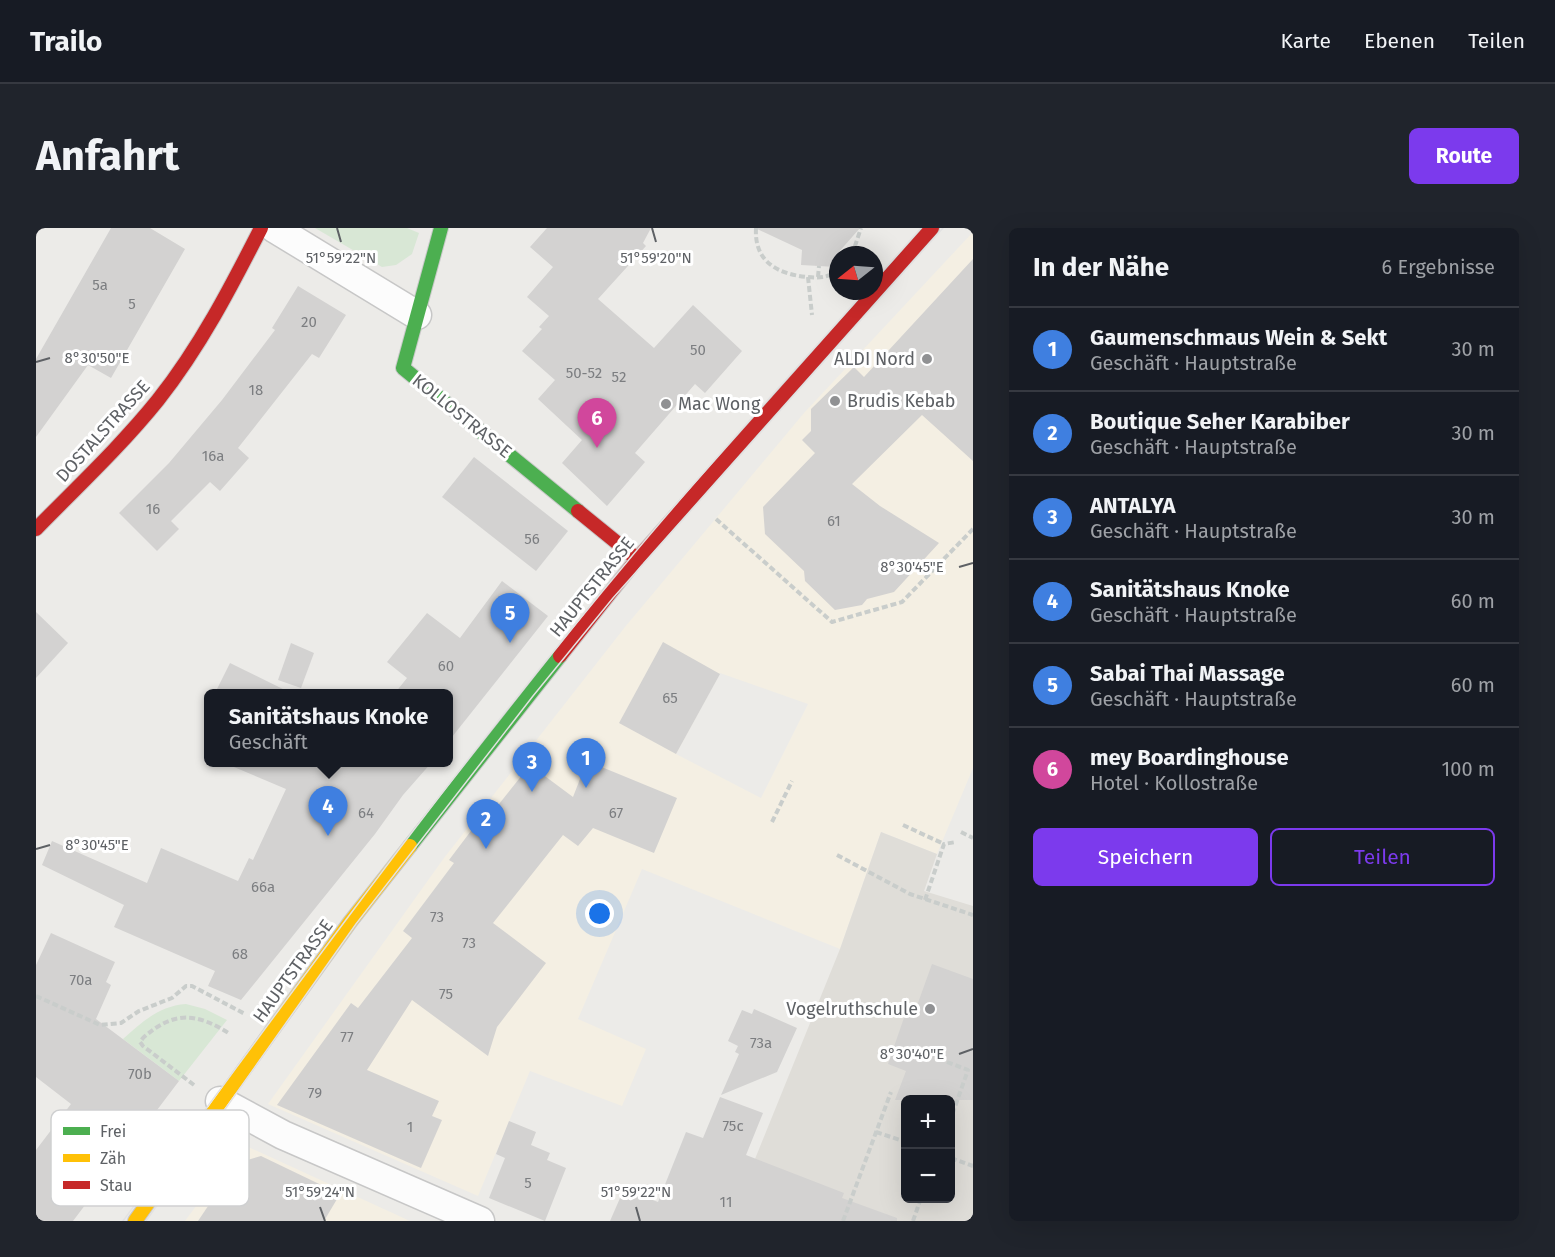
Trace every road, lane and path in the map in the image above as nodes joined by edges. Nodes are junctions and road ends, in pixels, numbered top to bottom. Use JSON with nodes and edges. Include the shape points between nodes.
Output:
{"nodes":[{"id":1,"x":261,"y":228,"type":"edge"},
{"id":2,"x":274,"y":228,"type":"edge"},
{"id":3,"x":441,"y":228,"type":"edge"},
{"id":4,"x":756,"y":228,"type":"edge"},
{"id":5,"x":861,"y":228,"type":"edge"},
{"id":6,"x":932,"y":228,"type":"edge"},
{"id":7,"x":855,"y":246,"type":"edge"},
{"id":8,"x":819,"y":266,"type":"dead end"},
{"id":9,"x":808,"y":277,"type":"junction"},
{"id":10,"x":818,"y":277,"type":"junction"},
{"id":11,"x":829,"y":277,"type":"edge"},
{"id":12,"x":417,"y":315,"type":"junction"},
{"id":13,"x":811,"y":315,"type":"dead end"},
{"id":14,"x":713,"y":516,"type":"dead end"},
{"id":15,"x":36,"y":529,"type":"edge"},
{"id":16,"x":973,"y":529,"type":"edge"},
{"id":17,"x":637,"y":559,"type":"junction"},
{"id":18,"x":792,"y":781,"type":"dead end"},
{"id":19,"x":772,"y":822,"type":"dead end"},
{"id":20,"x":903,"y":825,"type":"dead end"},
{"id":21,"x":961,"y":832,"type":"dead end"},
{"id":22,"x":973,"y":838,"type":"edge"},
{"id":23,"x":956,"y":842,"type":"dead end"},
{"id":24,"x":944,"y":844,"type":"junction"},
{"id":25,"x":837,"y":855,"type":"dead end"},
{"id":26,"x":925,"y":900,"type":"junction"},
{"id":27,"x":973,"y":915,"type":"edge"},
{"id":28,"x":36,"y":996,"type":"edge"},
{"id":29,"x":246,"y":1015,"type":"dead end"},
{"id":30,"x":231,"y":1034,"type":"dead end"},
{"id":31,"x":947,"y":1062,"type":"dead end"},
{"id":32,"x":194,"y":1085,"type":"dead end"},
{"id":33,"x":891,"y":1092,"type":"dead end"},
{"id":34,"x":220,"y":1101,"type":"junction"},
{"id":35,"x":955,"y":1107,"type":"edge"},
{"id":36,"x":214,"y":1110,"type":"edge"},
{"id":37,"x":236,"y":1110,"type":"edge"},
{"id":38,"x":249,"y":1117,"type":"edge"},
{"id":39,"x":876,"y":1132,"type":"junction"},
{"id":40,"x":901,"y":1140,"type":"edge"},
{"id":41,"x":955,"y":1159,"type":"edge"},
{"id":42,"x":973,"y":1166,"type":"edge"},
{"id":43,"x":919,"y":1203,"type":"edge"},
{"id":44,"x":146,"y":1206,"type":"edge"},
{"id":45,"x":135,"y":1221,"type":"edge"},
{"id":46,"x":480,"y":1221,"type":"edge"},
{"id":47,"x":843,"y":1221,"type":"edge"},
{"id":48,"x":913,"y":1221,"type":"edge"}],
"edges":[{"from":1,"to":15,"type":"street","name":"DOSTALSTRASSE","via":[[224,300],[175,377],[133,429]]},
{"from":2,"to":12,"type":"street"},
{"from":3,"to":12,"type":"street"},
{"from":4,"to":9,"type":"path","via":[[760,250],[776,270]]},
{"from":5,"to":7,"type":"path"},
{"from":6,"to":17,"type":"street","name":"HAUPTSTRASSE"},
{"from":8,"to":10,"type":"path"},
{"from":9,"to":10,"type":"path"},
{"from":9,"to":13,"type":"path"},
{"from":10,"to":11,"type":"path"},
{"from":12,"to":17,"type":"street","name":"KOLLOSTRASSE","via":[[404,368]]},
{"from":14,"to":16,"type":"path","via":[[832,622],[902,602]]},
{"from":17,"to":34,"type":"street","name":"HAUPTSTRASSE","via":[[350,922]]},
{"from":18,"to":19,"type":"path"},
{"from":20,"to":24,"type":"path"},
{"from":21,"to":22,"type":"path"},
{"from":23,"to":24,"type":"path"},
{"from":24,"to":26,"type":"path"},
{"from":25,"to":26,"type":"path"},
{"from":26,"to":27,"type":"path"},
{"from":28,"to":29,"type":"path","via":[[108,1025],[121,1023],[192,986]]},
{"from":30,"to":32,"type":"path","via":[[192,1017],[170,1020],[140,1042]]},
{"from":31,"to":35,"type":"path","via":[[968,1070]]},
{"from":33,"to":39,"type":"path"},
{"from":34,"to":36,"type":"street","name":"HAUPTSTRASSE"},
{"from":34,"to":37,"type":"street"},
{"from":38,"to":46,"type":"street"},
{"from":39,"to":40,"type":"path"},
{"from":39,"to":47,"type":"path"},
{"from":41,"to":42,"type":"path"},
{"from":43,"to":48,"type":"path"},
{"from":44,"to":45,"type":"street","name":"HAUPTSTRASSE"}]}
